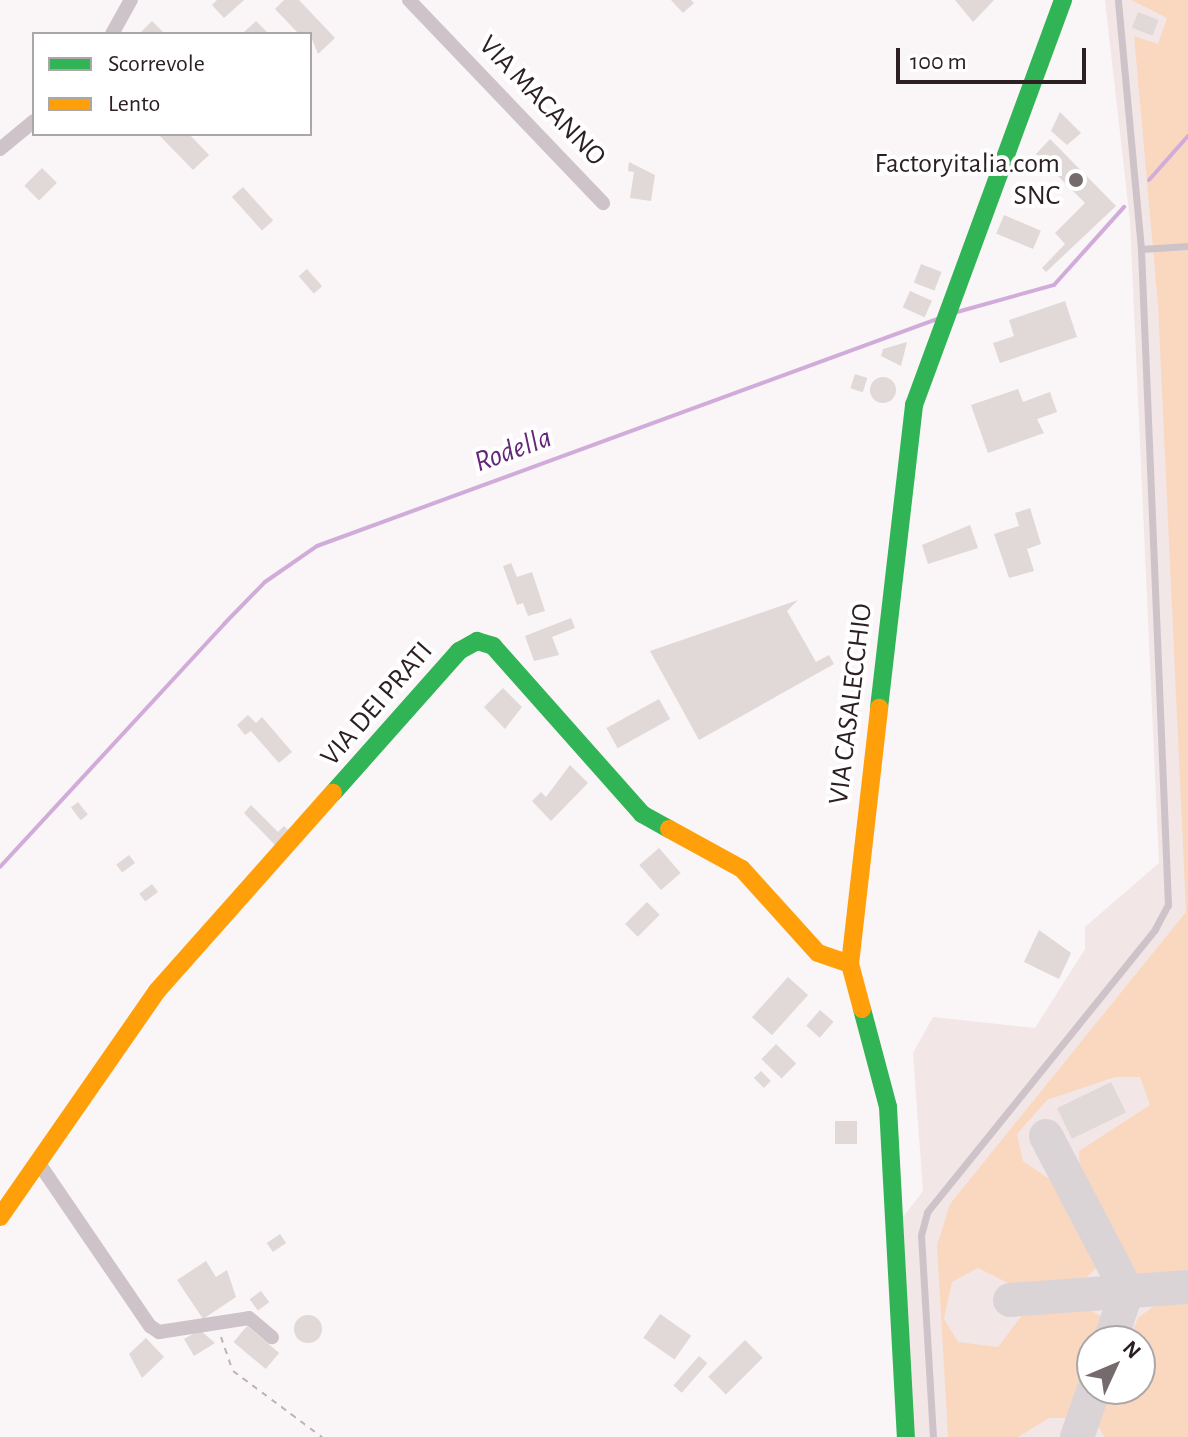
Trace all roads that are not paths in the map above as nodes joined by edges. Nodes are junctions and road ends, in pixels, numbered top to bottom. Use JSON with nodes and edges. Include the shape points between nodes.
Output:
{"nodes":[{"id":1,"x":131,"y":0,"type":"edge"},
{"id":2,"x":409,"y":0,"type":"edge"},
{"id":3,"x":1063,"y":0,"type":"edge"},
{"id":4,"x":1118,"y":0,"type":"edge"},
{"id":5,"x":113,"y":32,"type":"edge"},
{"id":6,"x":32,"y":123,"type":"edge"},
{"id":7,"x":0,"y":149,"type":"edge"},
{"id":8,"x":603,"y":203,"type":"dead end"},
{"id":9,"x":1188,"y":246,"type":"edge"},
{"id":10,"x":1141,"y":249,"type":"junction"},
{"id":11,"x":850,"y":964,"type":"junction"},
{"id":12,"x":38,"y":1162,"type":"junction"},
{"id":13,"x":0,"y":1217,"type":"edge"},
{"id":14,"x":272,"y":1337,"type":"dead end"},
{"id":15,"x":906,"y":1437,"type":"edge"},
{"id":16,"x":933,"y":1437,"type":"edge"}],
"edges":[{"from":1,"to":5,"type":"street"},
{"from":2,"to":8,"type":"street","name":"VIA MACANNO"},
{"from":3,"to":11,"type":"street","name":"VIA CASALECCHIO","via":[[914,405]]},
{"from":4,"to":10,"type":"lane"},
{"from":6,"to":7,"type":"street"},
{"from":9,"to":10,"type":"lane"},
{"from":10,"to":16,"type":"lane","via":[[1168,905],[1155,929],[927,1212],[921,1235]]},
{"from":11,"to":12,"type":"street","name":"VIA DEI PRATI","via":[[818,953],[742,869],[642,814],[493,646],[477,641],[459,651],[157,991]]},
{"from":11,"to":15,"type":"street","name":"VIA CASALECCHIO","via":[[888,1107]]},
{"from":12,"to":13,"type":"street","name":"VIA DEI PRATI"},
{"from":12,"to":14,"type":"street","via":[[150,1326],[159,1332],[249,1318]]}]}
